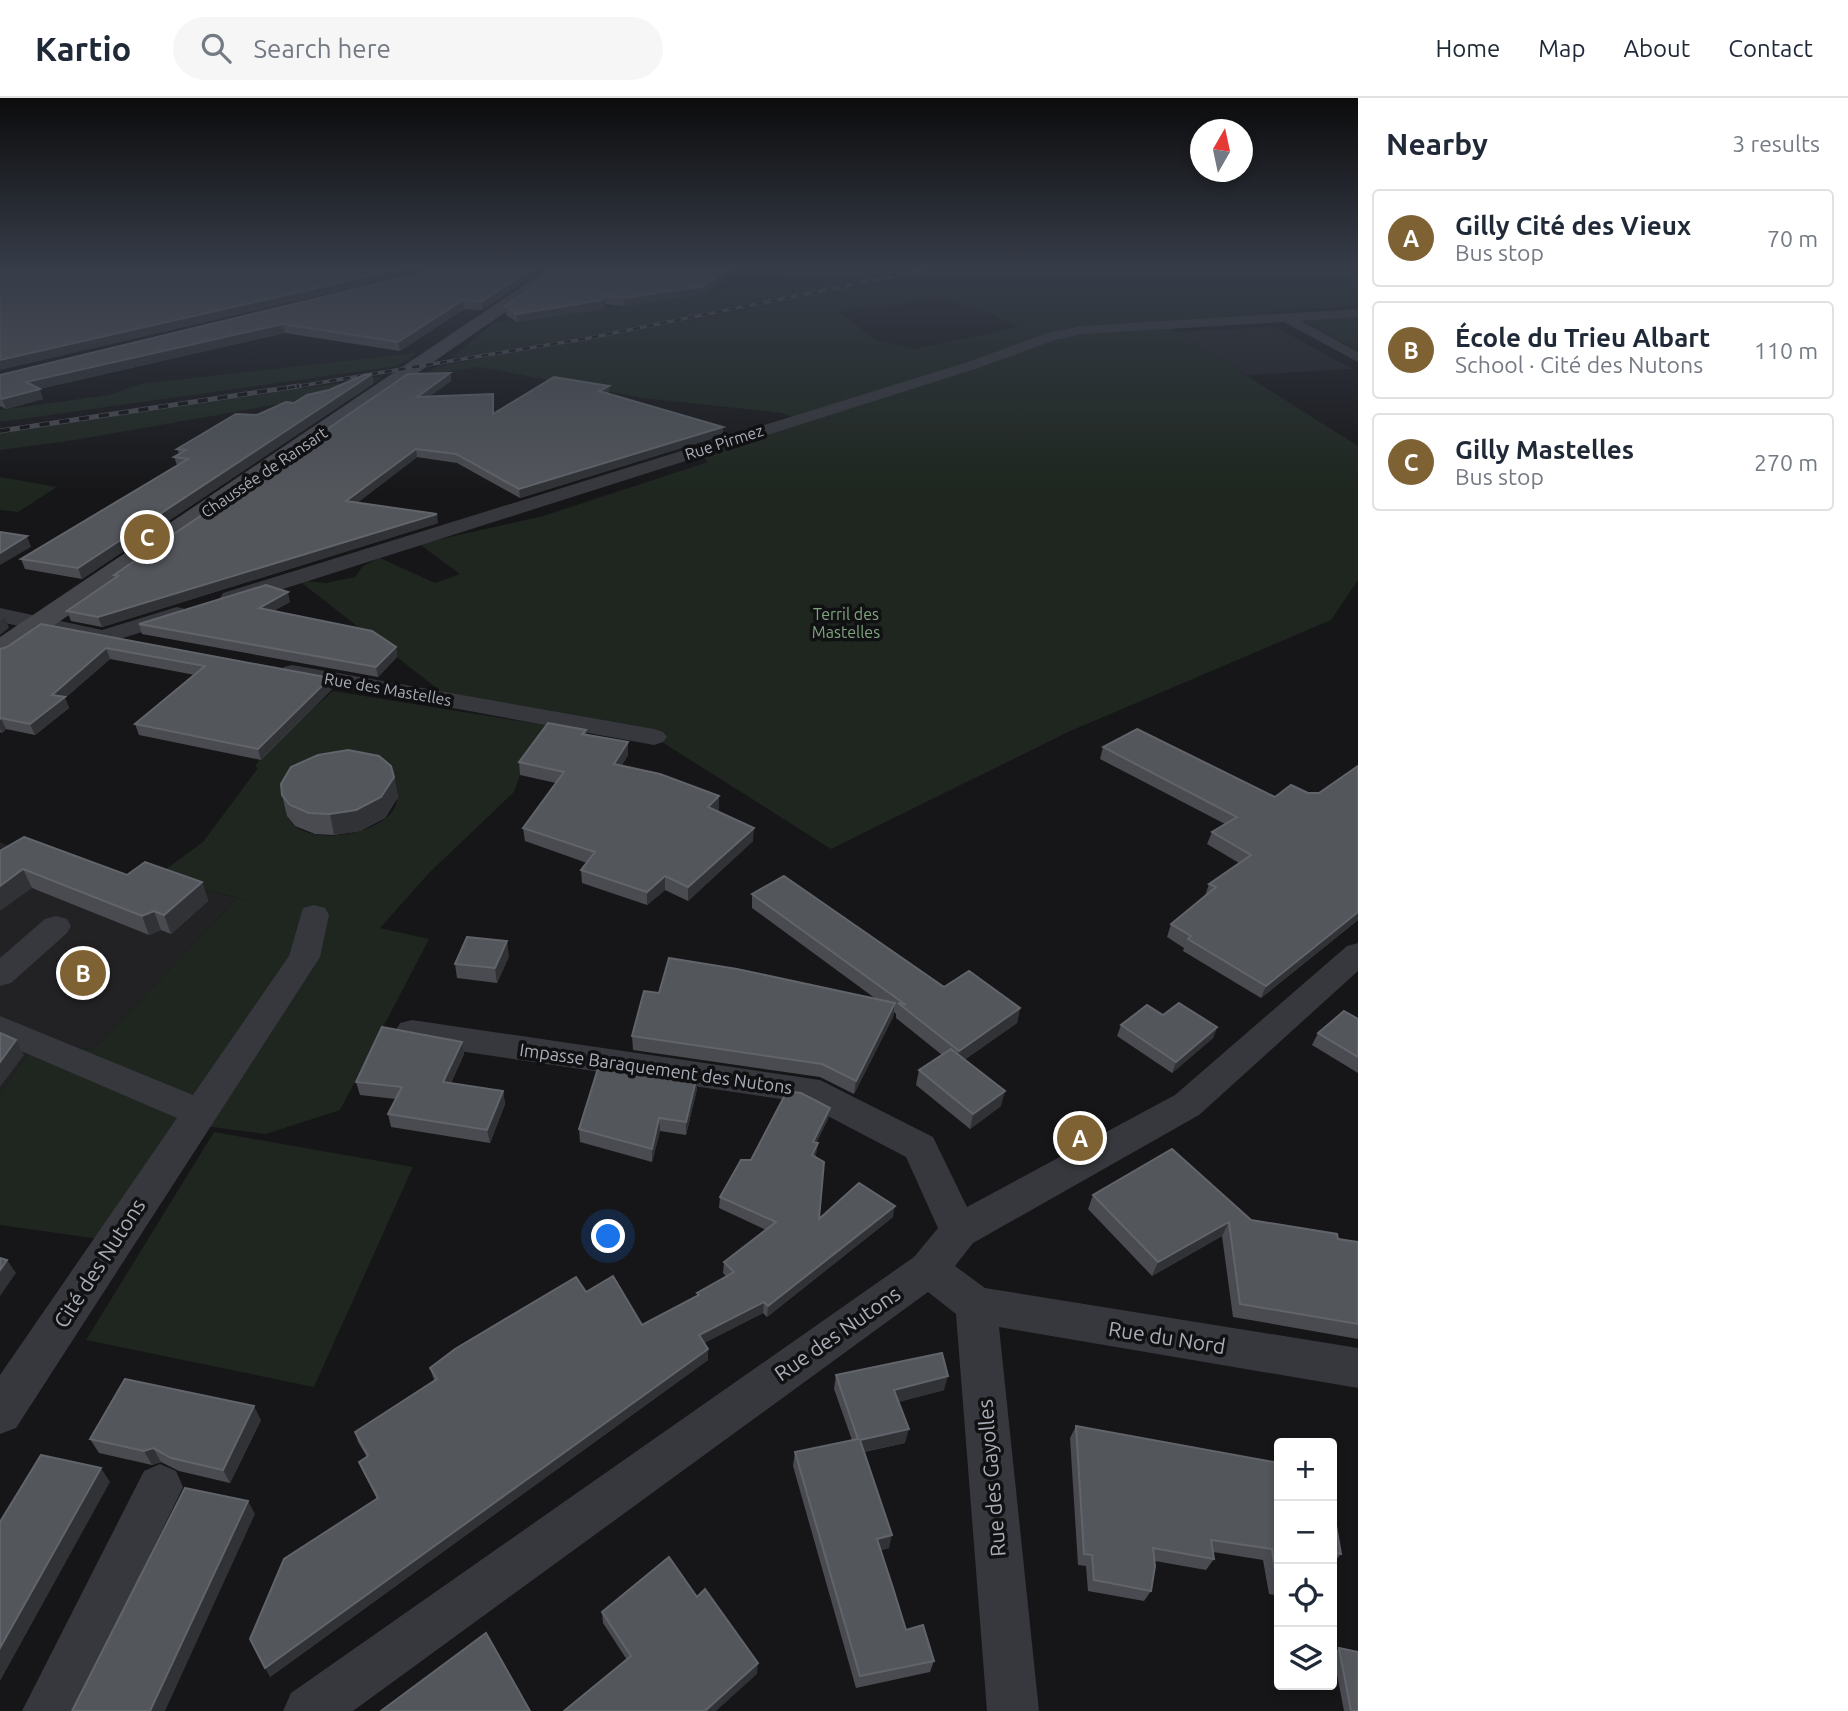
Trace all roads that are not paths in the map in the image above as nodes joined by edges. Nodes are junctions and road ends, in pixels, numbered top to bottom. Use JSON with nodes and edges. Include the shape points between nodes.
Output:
{"nodes":[{"id":1,"x":454,"y":342,"type":"edge"},
{"id":2,"x":1032,"y":342,"type":"edge"},
{"id":3,"x":1330,"y":342,"type":"edge"},
{"id":4,"x":1358,"y":358,"type":"edge"},
{"id":5,"x":0,"y":615,"type":"edge"},
{"id":6,"x":40,"y":622,"type":"junction"},
{"id":7,"x":103,"y":637,"type":"junction"},
{"id":8,"x":157,"y":647,"type":"edge"},
{"id":9,"x":0,"y":650,"type":"edge"},
{"id":10,"x":264,"y":667,"type":"edge"},
{"id":11,"x":654,"y":737,"type":"dead end"},
{"id":12,"x":314,"y":915,"type":"dead end"},
{"id":13,"x":56,"y":926,"type":"dead end"},
{"id":14,"x":1358,"y":954,"type":"edge"},
{"id":15,"x":0,"y":975,"type":"edge"},
{"id":16,"x":0,"y":1028,"type":"edge"},
{"id":17,"x":412,"y":1032,"type":"edge"},
{"id":18,"x":199,"y":1112,"type":"junction"},
{"id":19,"x":959,"y":1231,"type":"junction"},
{"id":20,"x":928,"y":1269,"type":"junction"},
{"id":21,"x":975,"y":1305,"type":"junction"},
{"id":22,"x":1358,"y":1368,"type":"edge"},
{"id":23,"x":0,"y":1413,"type":"edge"},
{"id":24,"x":160,"y":1487,"type":"dead end"},
{"id":25,"x":48,"y":1711,"type":"edge"},
{"id":26,"x":309,"y":1711,"type":"edge"},
{"id":27,"x":1013,"y":1711,"type":"edge"}],
"edges":[{"from":1,"to":6,"type":"main road","name":"Chaussée de Ransart"},
{"from":2,"to":7,"type":"street","name":"Rue Pirmez","via":[[960,369]]},
{"from":3,"to":4,"type":"street"},
{"from":5,"to":6,"type":"street"},
{"from":6,"to":7,"type":"street"},
{"from":6,"to":9,"type":"main road","name":"Chaussée de Ransart"},
{"from":7,"to":8,"type":"street"},
{"from":10,"to":11,"type":"street","name":"Rue des Mastelles"},
{"from":12,"to":18,"type":"street","name":"Cité des Nutons","via":[[304,957]]},
{"from":13,"to":15,"type":"street"},
{"from":14,"to":19,"type":"street","name":"Rue des Nutons","via":[[1187,1105]]},
{"from":16,"to":18,"type":"street"},
{"from":17,"to":19,"type":"street","name":"Impasse Baraquement des Nutons","via":[[808,1090],[920,1147]]},
{"from":18,"to":23,"type":"street","name":"Cité des Nutons"},
{"from":19,"to":20,"type":"street","name":"Rue des Nutons"},
{"from":20,"to":21,"type":"street"},
{"from":20,"to":26,"type":"street","name":"Rue des Nutons"},
{"from":21,"to":22,"type":"street","name":"Rue du Nord"},
{"from":21,"to":27,"type":"street","name":"Rue des Gayolles"},
{"from":24,"to":25,"type":"street"}]}
